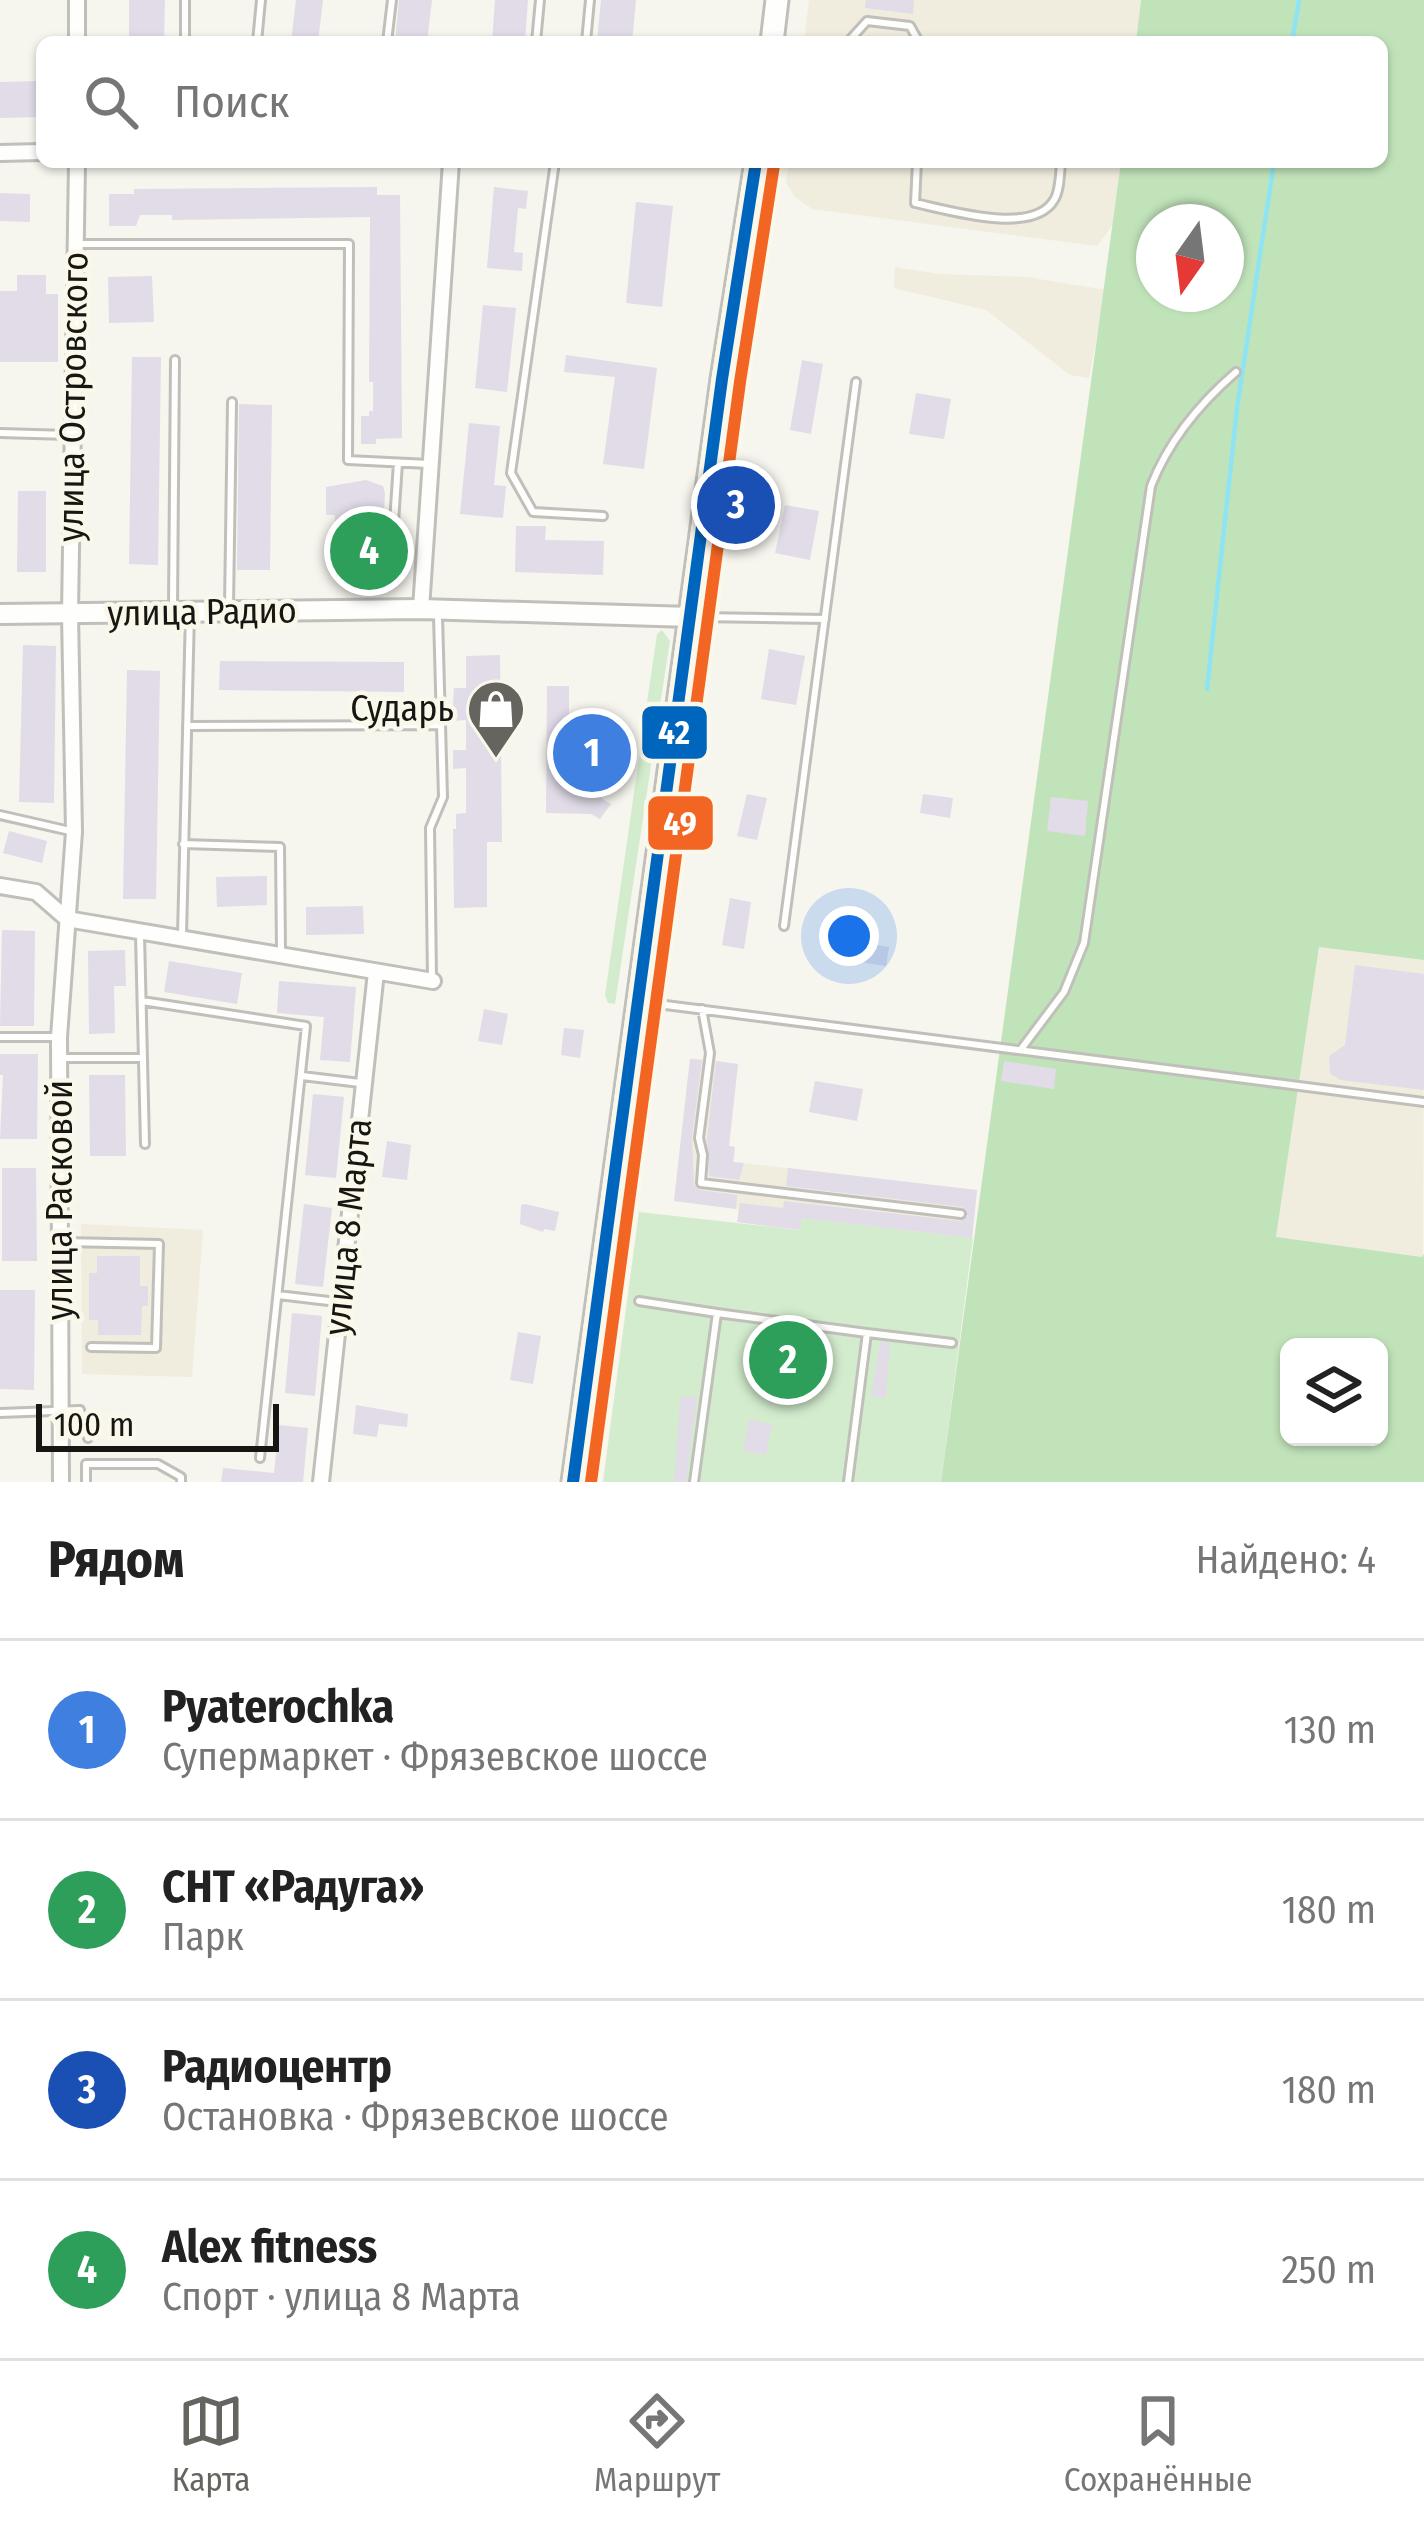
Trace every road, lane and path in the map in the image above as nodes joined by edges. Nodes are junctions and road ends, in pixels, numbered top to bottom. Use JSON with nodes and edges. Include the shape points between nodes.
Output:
{"nodes":[{"id":1,"x":77,"y":0,"type":"edge"},
{"id":2,"x":185,"y":0,"type":"edge"},
{"id":3,"x":261,"y":0,"type":"edge"},
{"id":4,"x":392,"y":0,"type":"edge"},
{"id":5,"x":540,"y":0,"type":"edge"},
{"id":6,"x":590,"y":0,"type":"edge"},
{"id":7,"x":777,"y":0,"type":"edge"},
{"id":8,"x":77,"y":36,"type":"edge"},
{"id":9,"x":185,"y":36,"type":"edge"},
{"id":10,"x":258,"y":36,"type":"edge"},
{"id":11,"x":388,"y":36,"type":"edge"},
{"id":12,"x":537,"y":36,"type":"edge"},
{"id":13,"x":587,"y":36,"type":"edge"},
{"id":14,"x":773,"y":36,"type":"edge"},
{"id":15,"x":854,"y":36,"type":"edge"},
{"id":16,"x":916,"y":36,"type":"edge"},
{"id":17,"x":0,"y":152,"type":"edge"},
{"id":18,"x":36,"y":152,"type":"edge"},
{"id":19,"x":77,"y":168,"type":"edge"},
{"id":20,"x":452,"y":168,"type":"edge"},
{"id":21,"x":554,"y":168,"type":"edge"},
{"id":22,"x":755,"y":168,"type":"edge"},
{"id":23,"x":917,"y":168,"type":"edge"},
{"id":24,"x":1060,"y":168,"type":"edge"},
{"id":25,"x":74,"y":244,"type":"junction"},
{"id":26,"x":175,"y":360,"type":"dead end"},
{"id":27,"x":1236,"y":372,"type":"dead end"},
{"id":28,"x":856,"y":382,"type":"dead end"},
{"id":29,"x":232,"y":402,"type":"dead end"},
{"id":30,"x":0,"y":433,"type":"edge"},
{"id":31,"x":72,"y":435,"type":"junction"},
{"id":32,"x":398,"y":463,"type":"junction"},
{"id":33,"x":431,"y":464,"type":"junction"},
{"id":34,"x":603,"y":516,"type":"dead end"},
{"id":35,"x":393,"y":537,"type":"dead end"},
{"id":36,"x":429,"y":610,"type":"junction"},
{"id":37,"x":182,"y":611,"type":"junction"},
{"id":38,"x":229,"y":611,"type":"junction"},
{"id":39,"x":0,"y":614,"type":"edge"},
{"id":40,"x":70,"y":614,"type":"junction"},
{"id":41,"x":691,"y":617,"type":"junction"},
{"id":42,"x":825,"y":619,"type":"junction"},
{"id":43,"x":441,"y":725,"type":"junction"},
{"id":44,"x":187,"y":726,"type":"junction"},
{"id":45,"x":0,"y":815,"type":"edge"},
{"id":46,"x":74,"y":832,"type":"junction"},
{"id":47,"x":183,"y":844,"type":"junction"},
{"id":48,"x":0,"y":886,"type":"edge"},
{"id":49,"x":67,"y":919,"type":"junction"},
{"id":50,"x":784,"y":926,"type":"dead end"},
{"id":51,"x":140,"y":932,"type":"junction"},
{"id":52,"x":182,"y":939,"type":"junction"},
{"id":53,"x":281,"y":956,"type":"junction"},
{"id":54,"x":376,"y":972,"type":"junction"},
{"id":55,"x":433,"y":981,"type":"joint"},
{"id":56,"x":142,"y":1001,"type":"junction"},
{"id":57,"x":639,"y":1001,"type":"junction"},
{"id":58,"x":702,"y":1009,"type":"junction"},
{"id":59,"x":0,"y":1037,"type":"edge"},
{"id":60,"x":59,"y":1037,"type":"junction"},
{"id":61,"x":1022,"y":1048,"type":"junction"},
{"id":62,"x":60,"y":1058,"type":"junction"},
{"id":63,"x":143,"y":1058,"type":"junction"},
{"id":64,"x":302,"y":1076,"type":"junction"},
{"id":65,"x":364,"y":1083,"type":"junction"},
{"id":66,"x":1424,"y":1102,"type":"edge"},
{"id":67,"x":145,"y":1144,"type":"dead end"},
{"id":68,"x":961,"y":1214,"type":"dead end"},
{"id":69,"x":60,"y":1241,"type":"junction"},
{"id":70,"x":278,"y":1295,"type":"junction"},
{"id":71,"x":639,"y":1301,"type":"dead end"},
{"id":72,"x":340,"y":1302,"type":"junction"},
{"id":73,"x":717,"y":1313,"type":"junction"},
{"id":74,"x":867,"y":1333,"type":"junction"},
{"id":75,"x":952,"y":1342,"type":"dead end"},
{"id":76,"x":91,"y":1346,"type":"dead end"},
{"id":77,"x":60,"y":1410,"type":"junction"},
{"id":78,"x":0,"y":1413,"type":"edge"},
{"id":79,"x":88,"y":1438,"type":"dead end"},
{"id":80,"x":260,"y":1458,"type":"dead end"},
{"id":81,"x":61,"y":1482,"type":"edge"},
{"id":82,"x":86,"y":1482,"type":"edge"},
{"id":83,"x":181,"y":1482,"type":"edge"},
{"id":84,"x":321,"y":1482,"type":"edge"},
{"id":85,"x":573,"y":1482,"type":"edge"},
{"id":86,"x":694,"y":1482,"type":"edge"},
{"id":87,"x":848,"y":1482,"type":"edge"}],
"edges":[{"from":1,"to":8,"type":"street"},
{"from":2,"to":9,"type":"lane"},
{"from":3,"to":10,"type":"lane"},
{"from":4,"to":11,"type":"lane"},
{"from":5,"to":12,"type":"lane"},
{"from":6,"to":13,"type":"lane"},
{"from":7,"to":14,"type":"highway"},
{"from":15,"to":16,"type":"lane","via":[[878,21],[910,26]]},
{"from":17,"to":18,"type":"street"},
{"from":19,"to":25,"type":"street","name":"улица Островского"},
{"from":20,"to":33,"type":"street"},
{"from":21,"to":34,"type":"lane","via":[[511,473],[533,512]]},
{"from":22,"to":41,"type":"highway"},
{"from":23,"to":24,"type":"lane","via":[[915,203],[1019,219],[1056,199]]},
{"from":25,"to":31,"type":"street","name":"улица Островского"},
{"from":25,"to":32,"type":"lane","via":[[349,244],[347,460]]},
{"from":26,"to":37,"type":"lane"},
{"from":27,"to":61,"type":"lane","via":[[1201,402],[1151,486],[1084,943],[1064,992]]},
{"from":28,"to":42,"type":"lane"},
{"from":29,"to":38,"type":"lane"},
{"from":30,"to":31,"type":"lane"},
{"from":31,"to":40,"type":"street","name":"улица Островского"},
{"from":32,"to":33,"type":"lane"},
{"from":32,"to":35,"type":"lane"},
{"from":33,"to":36,"type":"street"},
{"from":36,"to":38,"type":"main road","name":"улица Радио"},
{"from":36,"to":41,"type":"main road","name":"улица Радио"},
{"from":36,"to":43,"type":"lane"},
{"from":37,"to":38,"type":"main road","name":"улица Радио"},
{"from":37,"to":40,"type":"main road","name":"улица Радио"},
{"from":37,"to":44,"type":"lane"},
{"from":39,"to":40,"type":"main road","name":"улица Радио"},
{"from":40,"to":46,"type":"street","name":"улица Островского"},
{"from":41,"to":42,"type":"lane"},
{"from":41,"to":57,"type":"highway"},
{"from":42,"to":50,"type":"lane"},
{"from":43,"to":44,"type":"lane"},
{"from":43,"to":55,"type":"lane","via":[[443,797],[430,828]]},
{"from":44,"to":47,"type":"lane"},
{"from":45,"to":46,"type":"lane"},
{"from":46,"to":49,"type":"street","name":"улица Островского"},
{"from":47,"to":52,"type":"lane"},
{"from":47,"to":53,"type":"lane","via":[[280,847]]},
{"from":48,"to":49,"type":"street","via":[[36,892]]},
{"from":49,"to":51,"type":"street"},
{"from":49,"to":60,"type":"street","name":"улица Расковой"},
{"from":51,"to":52,"type":"street"},
{"from":51,"to":56,"type":"lane"},
{"from":52,"to":53,"type":"street"},
{"from":53,"to":54,"type":"street"},
{"from":54,"to":55,"type":"street"},
{"from":54,"to":65,"type":"street","name":"улица 8 Марта"},
{"from":56,"to":63,"type":"lane"},
{"from":56,"to":64,"type":"lane","via":[[306,1026]]},
{"from":57,"to":58,"type":"lane"},
{"from":57,"to":85,"type":"highway"},
{"from":58,"to":61,"type":"lane"},
{"from":58,"to":68,"type":"lane","via":[[710,1052],[701,1183]]},
{"from":59,"to":60,"type":"lane"},
{"from":60,"to":62,"type":"street","name":"улица Расковой"},
{"from":61,"to":66,"type":"lane"},
{"from":62,"to":63,"type":"lane"},
{"from":62,"to":69,"type":"street","name":"улица Расковой"},
{"from":63,"to":67,"type":"lane"},
{"from":64,"to":65,"type":"lane"},
{"from":64,"to":70,"type":"lane"},
{"from":65,"to":72,"type":"street","name":"улица 8 Марта"},
{"from":69,"to":76,"type":"lane","via":[[159,1244],[156,1348]]},
{"from":69,"to":77,"type":"street","name":"улица Расковой"},
{"from":70,"to":72,"type":"lane"},
{"from":70,"to":80,"type":"lane"},
{"from":71,"to":73,"type":"lane"},
{"from":72,"to":84,"type":"street","name":"улица 8 Марта"},
{"from":73,"to":74,"type":"lane"},
{"from":73,"to":86,"type":"lane"},
{"from":74,"to":75,"type":"lane"},
{"from":74,"to":87,"type":"lane"},
{"from":77,"to":78,"type":"lane"},
{"from":77,"to":79,"type":"lane","via":[[80,1410]]},
{"from":77,"to":81,"type":"street","name":"улица Расковой"},
{"from":82,"to":83,"type":"lane","via":[[86,1464],[158,1465]]}]}
